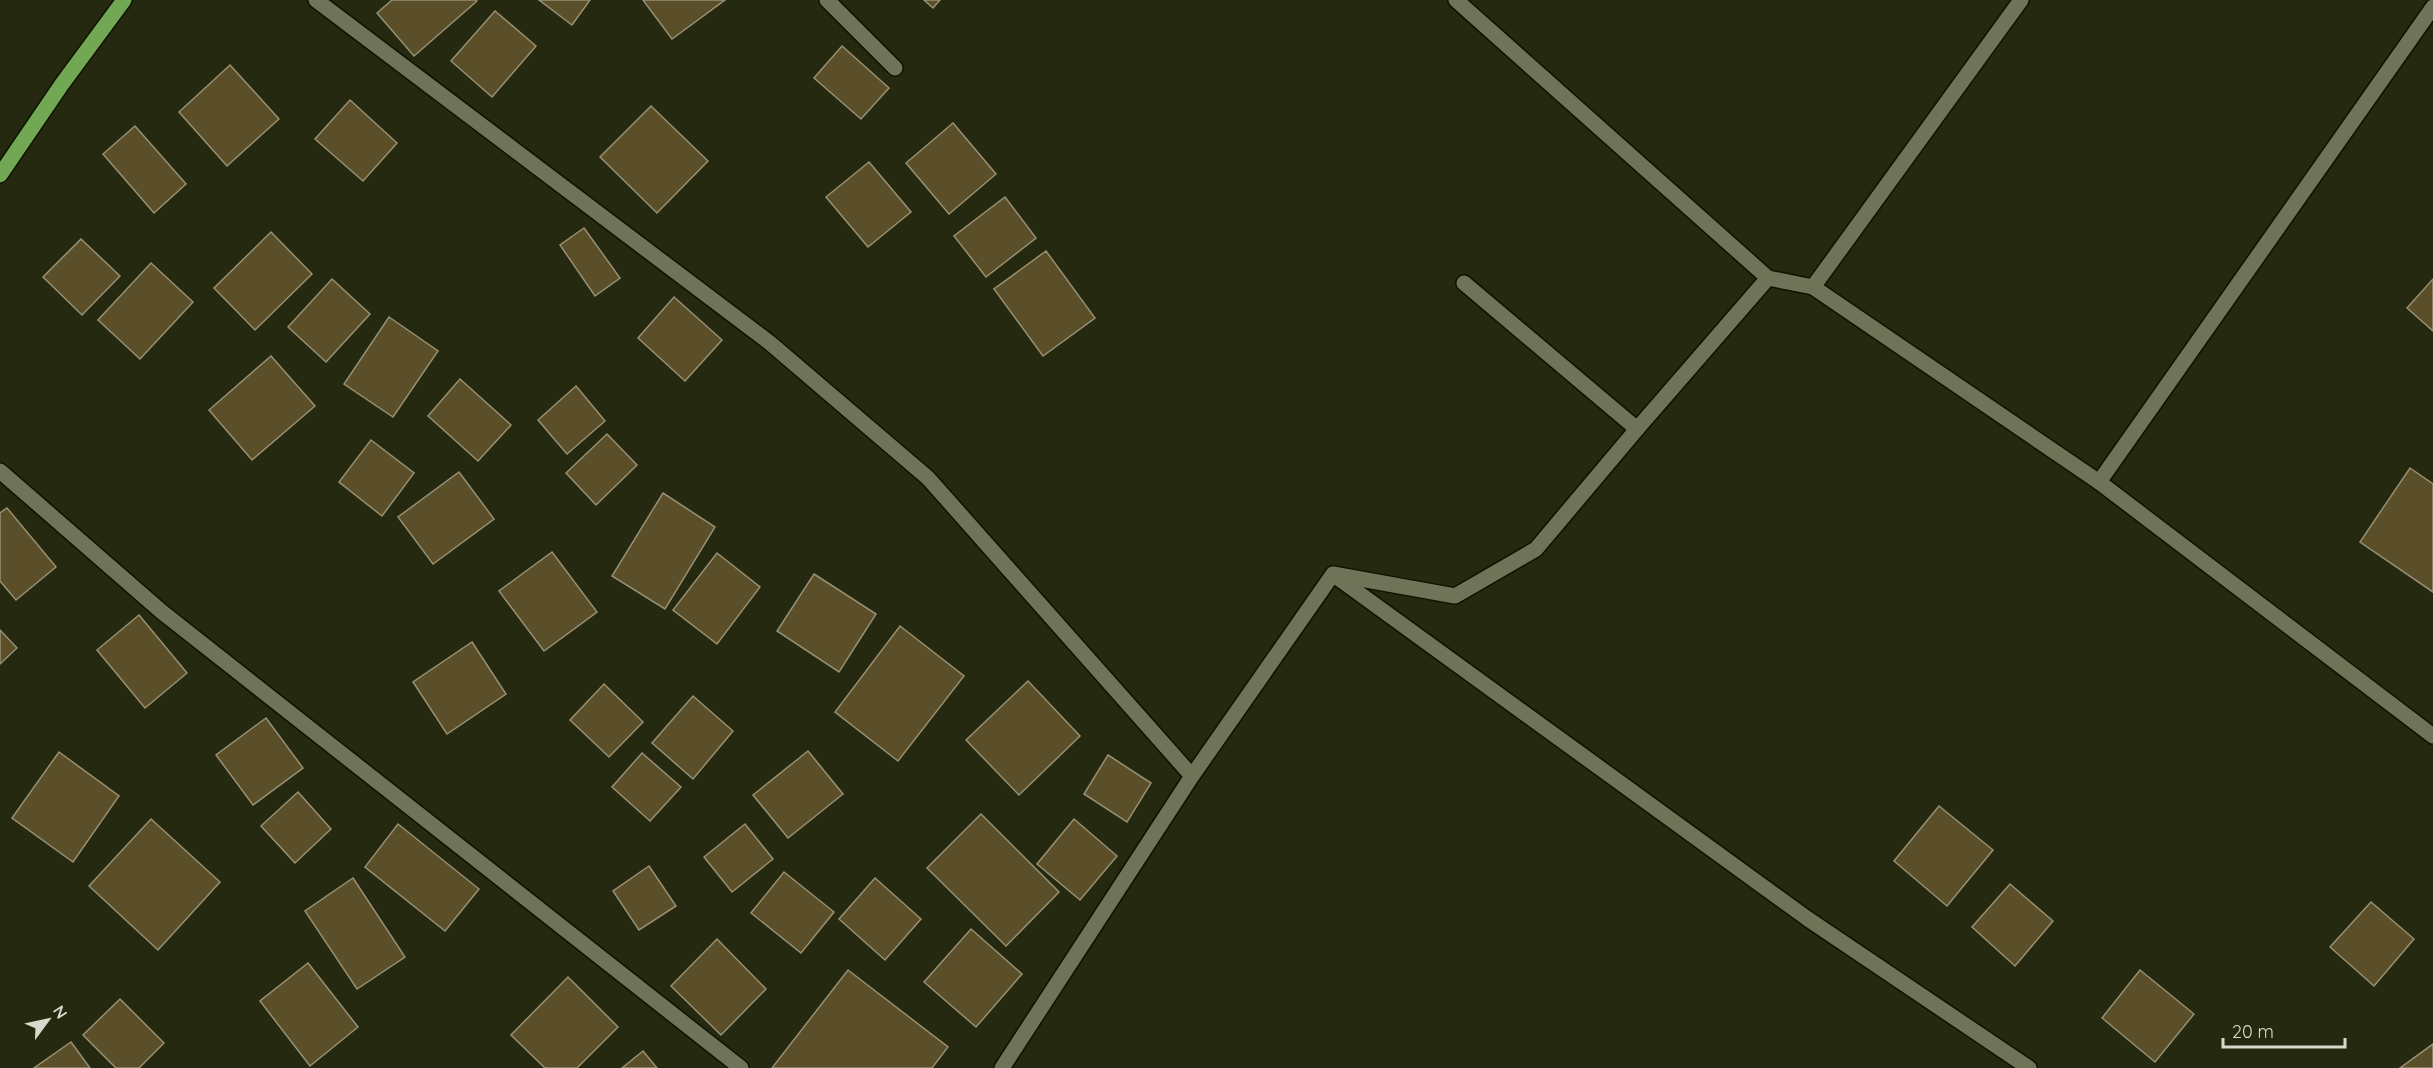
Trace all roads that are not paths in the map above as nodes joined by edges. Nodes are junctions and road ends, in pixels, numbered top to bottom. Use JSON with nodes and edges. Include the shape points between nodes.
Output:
{"nodes":[{"id":1,"x":124,"y":0,"type":"edge"},
{"id":2,"x":316,"y":0,"type":"edge"},
{"id":3,"x":827,"y":0,"type":"edge"},
{"id":4,"x":1456,"y":0,"type":"edge"},
{"id":5,"x":2021,"y":0,"type":"edge"},
{"id":6,"x":2433,"y":7,"type":"edge"},
{"id":7,"x":895,"y":68,"type":"dead end"},
{"id":8,"x":0,"y":175,"type":"edge"},
{"id":9,"x":1768,"y":278,"type":"junction"},
{"id":10,"x":1464,"y":283,"type":"dead end"},
{"id":11,"x":1814,"y":287,"type":"junction"},
{"id":12,"x":1637,"y":429,"type":"junction"},
{"id":13,"x":0,"y":471,"type":"edge"},
{"id":14,"x":2099,"y":482,"type":"junction"},
{"id":15,"x":1333,"y":574,"type":"junction"},
{"id":16,"x":2433,"y":736,"type":"edge"},
{"id":17,"x":1192,"y":776,"type":"junction"},
{"id":18,"x":741,"y":1068,"type":"edge"},
{"id":19,"x":1002,"y":1068,"type":"edge"},
{"id":20,"x":2029,"y":1068,"type":"edge"}],
"edges":[{"from":1,"to":8,"type":"main road"},
{"from":2,"to":17,"type":"street","via":[[770,343],[928,478]]},
{"from":3,"to":7,"type":"street"},
{"from":4,"to":9,"type":"street"},
{"from":5,"to":11,"type":"street"},
{"from":6,"to":14,"type":"street"},
{"from":9,"to":11,"type":"street"},
{"from":9,"to":12,"type":"street"},
{"from":10,"to":12,"type":"street"},
{"from":11,"to":14,"type":"street"},
{"from":12,"to":15,"type":"street","via":[[1536,549],[1455,597]]},
{"from":13,"to":18,"type":"street","via":[[162,612]]},
{"from":14,"to":16,"type":"street"},
{"from":15,"to":17,"type":"street"},
{"from":15,"to":20,"type":"street","via":[[1798,912]]},
{"from":17,"to":19,"type":"street"}]}
